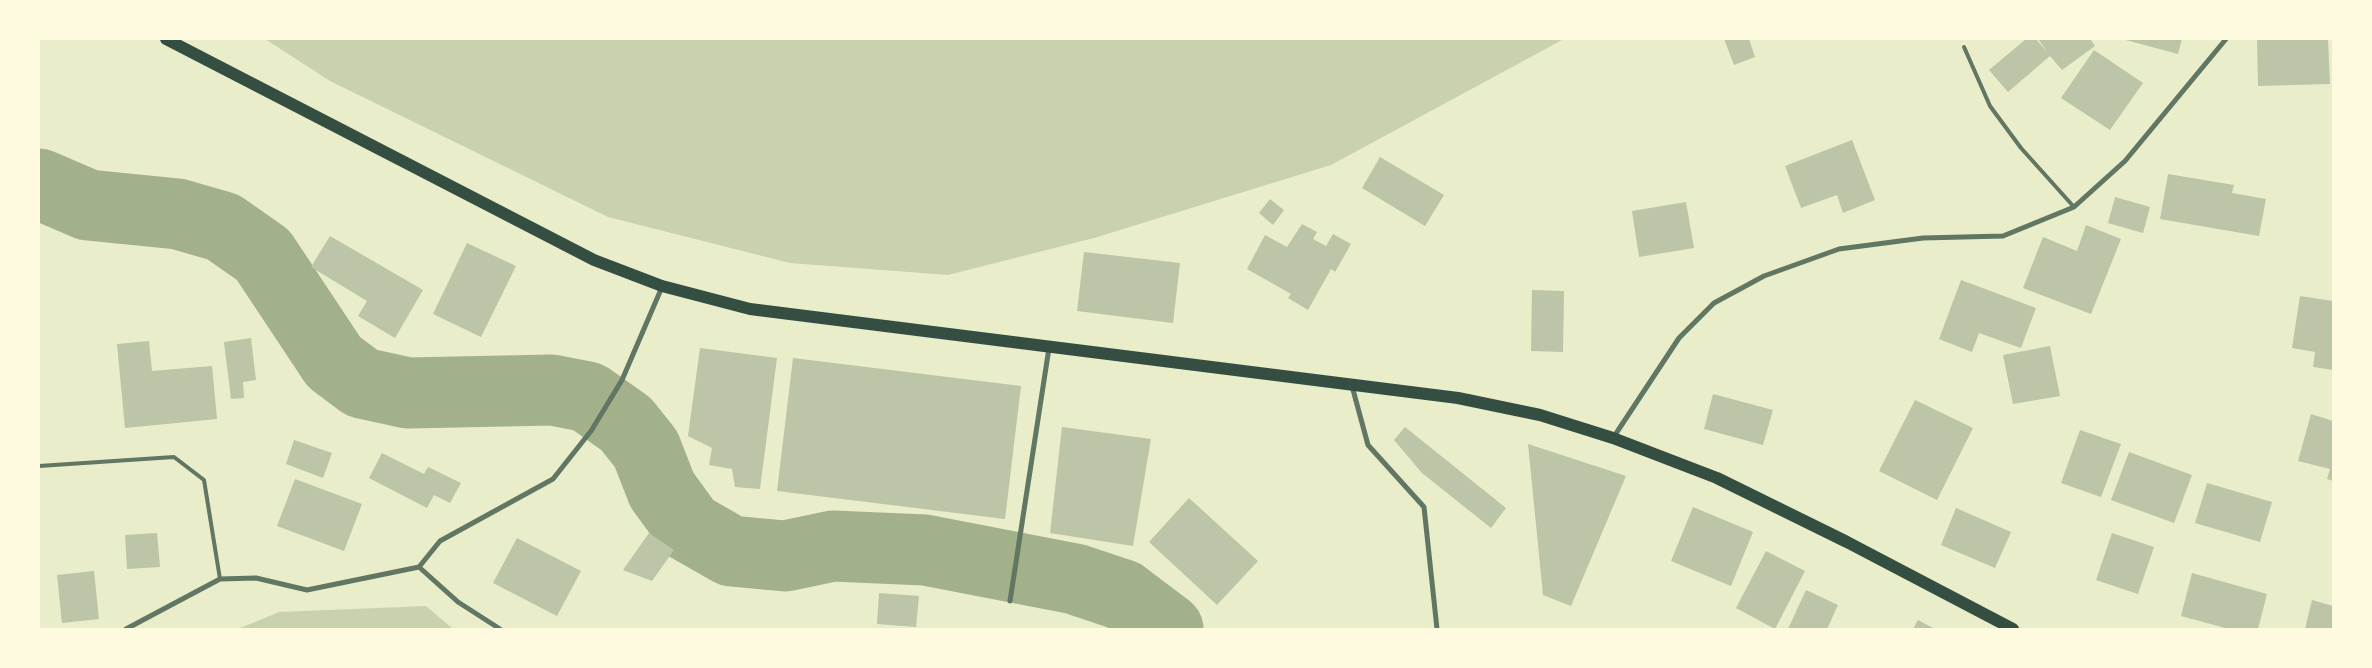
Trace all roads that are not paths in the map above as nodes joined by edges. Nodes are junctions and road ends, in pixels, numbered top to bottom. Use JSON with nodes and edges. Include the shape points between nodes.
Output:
{"nodes":[{"id":1,"x":166,"y":39,"type":"edge"},
{"id":2,"x":2226,"y":39,"type":"edge"},
{"id":3,"x":1964,"y":47,"type":"dead end"},
{"id":4,"x":2074,"y":207,"type":"junction"},
{"id":5,"x":662,"y":286,"type":"junction"},
{"id":6,"x":1049,"y":348,"type":"junction"},
{"id":7,"x":1351,"y":383,"type":"junction"},
{"id":8,"x":1613,"y":438,"type":"junction"},
{"id":9,"x":39,"y":466,"type":"edge"},
{"id":10,"x":419,"y":567,"type":"junction"},
{"id":11,"x":220,"y":579,"type":"junction"},
{"id":12,"x":1010,"y":601,"type":"dead end"},
{"id":13,"x":126,"y":629,"type":"edge"},
{"id":14,"x":500,"y":629,"type":"edge"},
{"id":15,"x":1437,"y":629,"type":"edge"},
{"id":16,"x":2013,"y":629,"type":"edge"}],
"edges":[{"from":1,"to":5,"type":"main road","via":[[594,260]]},
{"from":2,"to":4,"type":"street","via":[[2125,161]]},
{"from":3,"to":4,"type":"lane","via":[[1990,106],[2021,148]]},
{"from":4,"to":8,"type":"street","via":[[2003,236],[1923,238],[1839,249],[1764,276],[1714,303],[1679,338]]},
{"from":5,"to":6,"type":"main road","via":[[750,309]]},
{"from":5,"to":10,"type":"street","via":[[622,380],[591,431],[553,478],[440,541]]},
{"from":6,"to":7,"type":"main road"},
{"from":6,"to":12,"type":"street"},
{"from":7,"to":8,"type":"main road","via":[[1458,398],[1540,416]]},
{"from":7,"to":15,"type":"street","via":[[1368,445],[1424,507]]},
{"from":8,"to":16,"type":"main road","via":[[1717,478],[1848,542]]},
{"from":9,"to":11,"type":"lane","via":[[174,457],[204,480]]},
{"from":10,"to":11,"type":"street","via":[[307,590],[256,578]]},
{"from":10,"to":14,"type":"street","via":[[458,602]]},
{"from":11,"to":13,"type":"street"}]}
